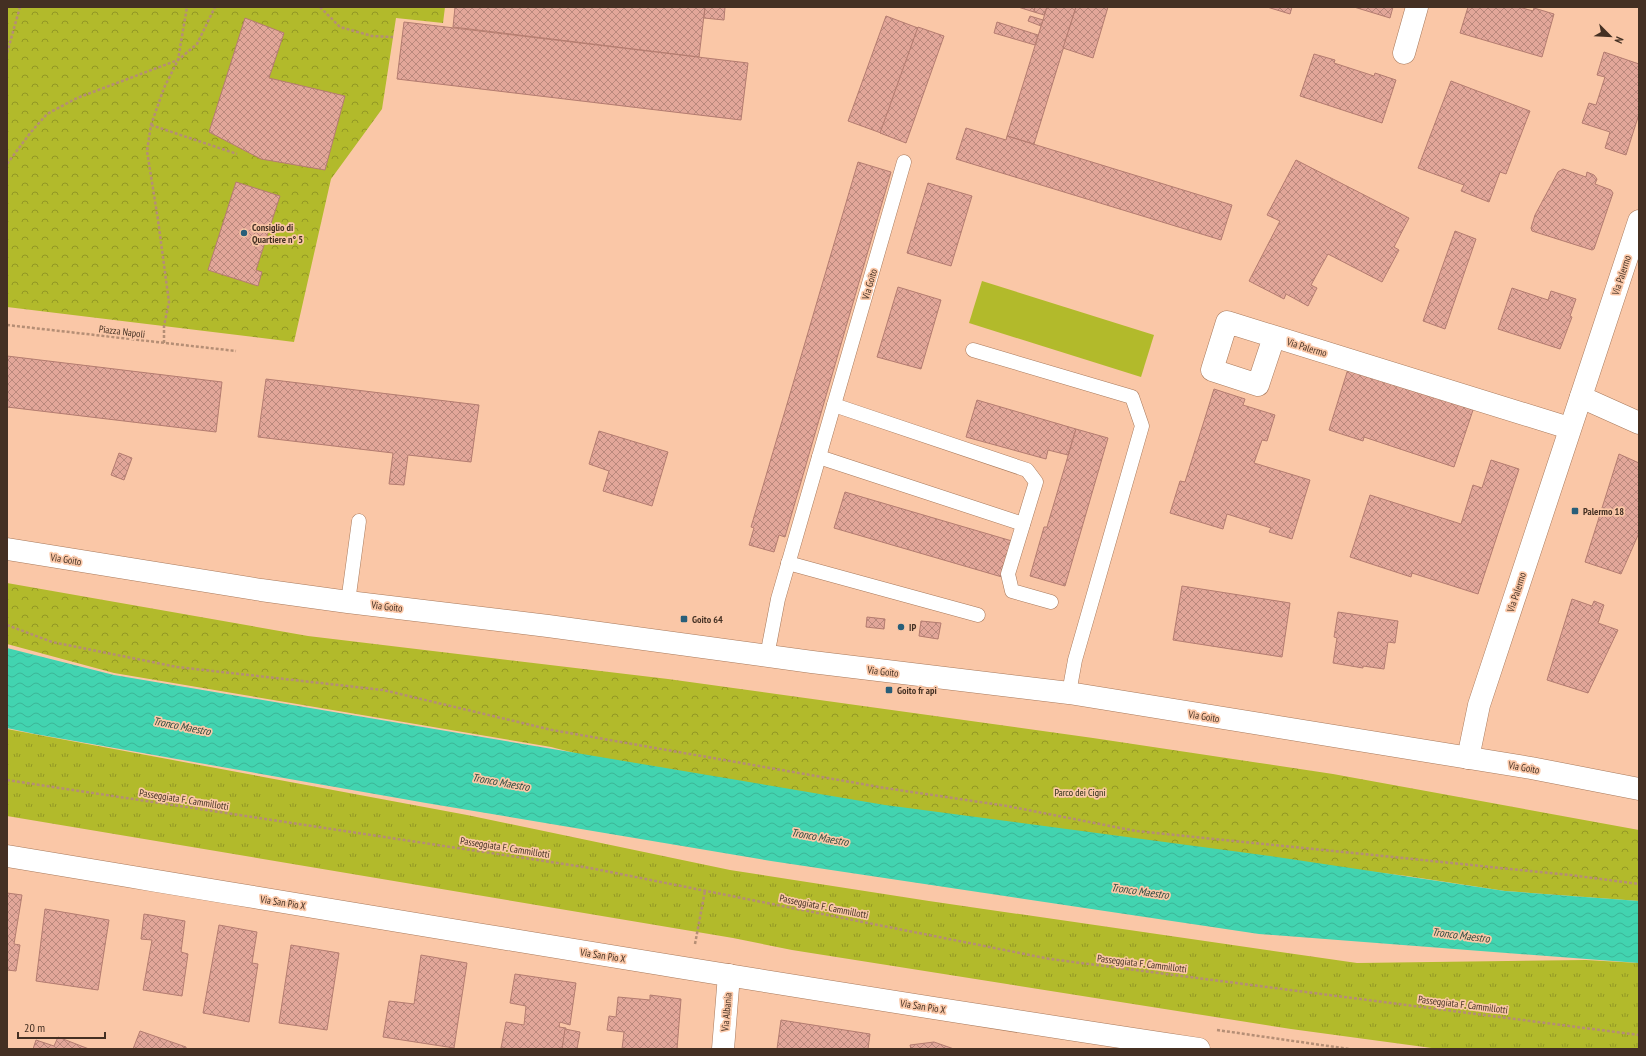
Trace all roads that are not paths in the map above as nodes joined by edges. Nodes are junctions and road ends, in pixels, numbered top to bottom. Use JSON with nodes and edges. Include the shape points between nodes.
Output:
{"nodes":[{"id":1,"x":1417,"y":7,"type":"edge"},
{"id":2,"x":1404,"y":53,"type":"dead end"},
{"id":3,"x":904,"y":162,"type":"dead end"},
{"id":4,"x":1639,"y":221,"type":"edge"},
{"id":5,"x":1274,"y":337,"type":"dead end"},
{"id":6,"x":973,"y":350,"type":"dead end"},
{"id":7,"x":1581,"y":397,"type":"junction"},
{"id":8,"x":834,"y":405,"type":"junction"},
{"id":9,"x":1639,"y":422,"type":"edge"},
{"id":10,"x":1569,"y":428,"type":"junction"},
{"id":11,"x":819,"y":457,"type":"junction"},
{"id":12,"x":359,"y":521,"type":"dead end"},
{"id":13,"x":1023,"y":524,"type":"junction"},
{"id":14,"x":7,"y":549,"type":"edge"},
{"id":15,"x":788,"y":563,"type":"junction"},
{"id":16,"x":348,"y":602,"type":"junction"},
{"id":17,"x":1051,"y":602,"type":"dead end"},
{"id":18,"x":978,"y":615,"type":"dead end"},
{"id":19,"x":767,"y":656,"type":"junction"},
{"id":20,"x":1069,"y":693,"type":"junction"},
{"id":21,"x":1468,"y":758,"type":"junction"},
{"id":22,"x":1639,"y":789,"type":"edge"},
{"id":23,"x":7,"y":856,"type":"edge"},
{"id":24,"x":729,"y":975,"type":"junction"},
{"id":25,"x":723,"y":1049,"type":"edge"},
{"id":26,"x":1200,"y":1049,"type":"edge"}],
"edges":[{"from":1,"to":2,"type":"street"},
{"from":3,"to":8,"type":"lane","name":"Via Goito"},
{"from":4,"to":7,"type":"street","name":"Via Palermo"},
{"from":5,"to":10,"type":"street","name":"Via Palermo"},
{"from":6,"to":20,"type":"lane","via":[[1132,396],[1142,426],[1075,660]]},
{"from":7,"to":9,"type":"street"},
{"from":7,"to":10,"type":"street","name":"Via Palermo"},
{"from":8,"to":11,"type":"lane","name":"Via Goito"},
{"from":8,"to":13,"type":"lane","via":[[1027,470],[1036,482]]},
{"from":10,"to":21,"type":"street","name":"Via Palermo","via":[[1479,705]]},
{"from":11,"to":13,"type":"lane"},
{"from":11,"to":15,"type":"lane","name":"Via Goito"},
{"from":12,"to":16,"type":"lane"},
{"from":13,"to":17,"type":"lane","via":[[1008,574],[1012,591]]},
{"from":14,"to":16,"type":"street","name":"Via Goito"},
{"from":15,"to":18,"type":"lane"},
{"from":15,"to":19,"type":"lane","name":"Via Goito"},
{"from":16,"to":19,"type":"street","name":"Via Goito"},
{"from":19,"to":20,"type":"street","name":"Via Goito"},
{"from":20,"to":21,"type":"street","name":"Via Goito"},
{"from":21,"to":22,"type":"street","name":"Via Goito"},
{"from":23,"to":24,"type":"street","name":"Via San Pio X"},
{"from":24,"to":25,"type":"street","name":"Via Albania"},
{"from":24,"to":26,"type":"street","name":"Via San Pio X"}]}
